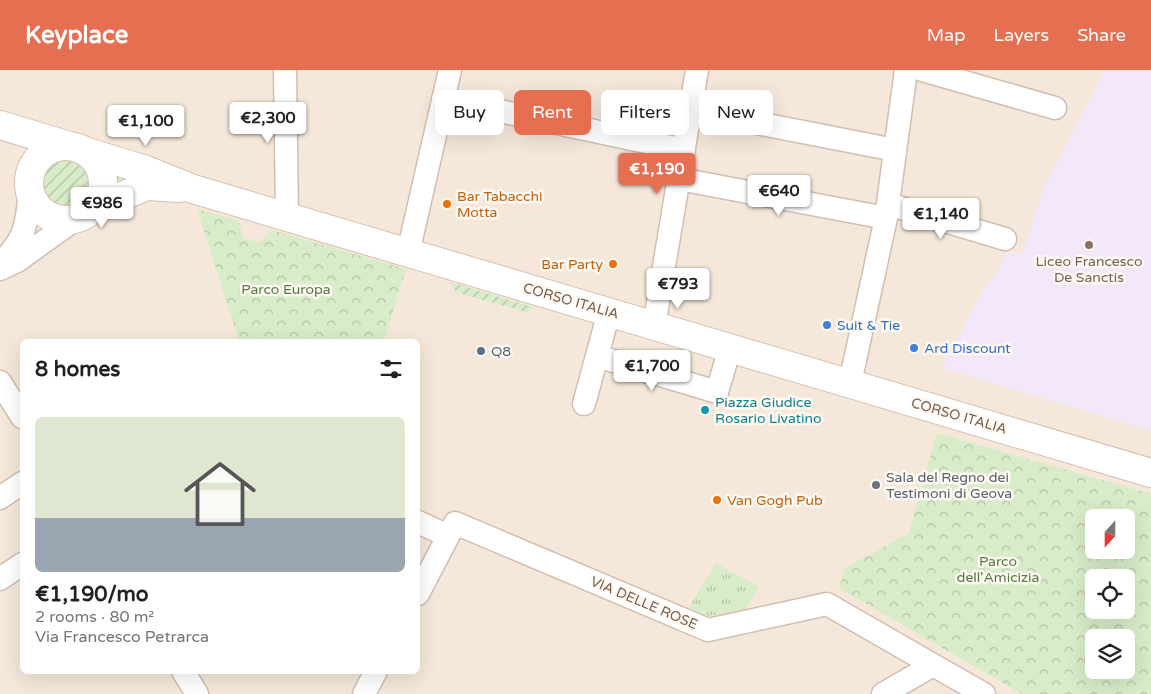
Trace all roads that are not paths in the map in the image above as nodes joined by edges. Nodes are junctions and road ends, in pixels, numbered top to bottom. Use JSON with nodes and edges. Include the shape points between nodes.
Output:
{"nodes":[{"id":1,"x":286,"y":70,"type":"edge"},
{"id":2,"x":450,"y":70,"type":"edge"},
{"id":3,"x":697,"y":70,"type":"edge"},
{"id":4,"x":906,"y":70,"type":"edge"},
{"id":5,"x":922,"y":70,"type":"edge"},
{"id":6,"x":445,"y":90,"type":"edge"},
{"id":7,"x":1055,"y":108,"type":"dead end"},
{"id":8,"x":690,"y":110,"type":"junction"},
{"id":9,"x":504,"y":112,"type":"edge"},
{"id":10,"x":0,"y":125,"type":"edge"},
{"id":11,"x":435,"y":134,"type":"edge"},
{"id":12,"x":0,"y":138,"type":"edge"},
{"id":13,"x":77,"y":149,"type":"junction"},
{"id":14,"x":684,"y":150,"type":"junction"},
{"id":15,"x":895,"y":150,"type":"junction"},
{"id":16,"x":679,"y":179,"type":"junction"},
{"id":17,"x":30,"y":184,"type":"junction"},
{"id":18,"x":193,"y":189,"type":"junction"},
{"id":19,"x":887,"y":211,"type":"junction"},
{"id":20,"x":86,"y":212,"type":"junction"},
{"id":21,"x":287,"y":217,"type":"junction"},
{"id":22,"x":1005,"y":239,"type":"dead end"},
{"id":23,"x":408,"y":253,"type":"junction"},
{"id":24,"x":0,"y":263,"type":"edge"},
{"id":25,"x":0,"y":269,"type":"edge"},
{"id":26,"x":610,"y":312,"type":"junction"},
{"id":27,"x":654,"y":326,"type":"junction"},
{"id":28,"x":730,"y":348,"type":"junction"},
{"id":29,"x":597,"y":356,"type":"junction"},
{"id":30,"x":0,"y":382,"type":"edge"},
{"id":31,"x":850,"y":383,"type":"junction"},
{"id":32,"x":584,"y":404,"type":"dead end"},
{"id":33,"x":20,"y":414,"type":"edge"},
{"id":34,"x":1151,"y":472,"type":"edge"},
{"id":35,"x":20,"y":484,"type":"edge"},
{"id":36,"x":0,"y":498,"type":"edge"},
{"id":37,"x":420,"y":523,"type":"edge"},
{"id":38,"x":448,"y":536,"type":"junction"},
{"id":39,"x":20,"y":565,"type":"edge"},
{"id":40,"x":0,"y":579,"type":"edge"},
{"id":41,"x":420,"y":590,"type":"edge"},
{"id":42,"x":934,"y":665,"type":"junction"},
{"id":43,"x":185,"y":674,"type":"edge"},
{"id":44,"x":374,"y":674,"type":"edge"},
{"id":45,"x":197,"y":694,"type":"edge"},
{"id":46,"x":364,"y":694,"type":"edge"},
{"id":47,"x":883,"y":694,"type":"edge"},
{"id":48,"x":984,"y":694,"type":"edge"}],
"edges":[{"from":1,"to":21,"type":"street"},
{"from":2,"to":6,"type":"street"},
{"from":3,"to":8,"type":"street"},
{"from":4,"to":15,"type":"street"},
{"from":5,"to":7,"type":"street"},
{"from":8,"to":14,"type":"street"},
{"from":8,"to":15,"type":"street"},
{"from":9,"to":14,"type":"street"},
{"from":10,"to":13,"type":"main road"},
{"from":11,"to":23,"type":"street"},
{"from":12,"to":17,"type":"main road","via":[[19,154]]},
{"from":13,"to":17,"type":"main road","via":[[61,146],[44,154],[37,161]]},
{"from":13,"to":18,"type":"main road","via":[[146,170]]},
{"from":13,"to":20,"type":"main road","via":[[96,162],[103,176],[103,187]]},
{"from":14,"to":16,"type":"street"},
{"from":15,"to":19,"type":"street"},
{"from":16,"to":19,"type":"street"},
{"from":16,"to":27,"type":"street"},
{"from":17,"to":20,"type":"main road","via":[[39,208],[47,214],[62,219]]},
{"from":17,"to":24,"type":"street","via":[[24,233]]},
{"from":18,"to":20,"type":"main road","via":[[147,186]]},
{"from":18,"to":21,"type":"main road","name":"CORSO ITALIA"},
{"from":19,"to":22,"type":"street"},
{"from":19,"to":31,"type":"street"},
{"from":20,"to":25,"type":"street"},
{"from":21,"to":23,"type":"main road","name":"CORSO ITALIA"},
{"from":23,"to":26,"type":"main road","name":"CORSO ITALIA"},
{"from":26,"to":27,"type":"main road","name":"CORSO ITALIA"},
{"from":26,"to":29,"type":"street"},
{"from":27,"to":28,"type":"main road","name":"CORSO ITALIA"},
{"from":28,"to":29,"type":"street","via":[[717,392]]},
{"from":28,"to":31,"type":"main road","name":"CORSO ITALIA"},
{"from":29,"to":32,"type":"street"},
{"from":30,"to":33,"type":"street"},
{"from":31,"to":34,"type":"main road","name":"CORSO ITALIA"},
{"from":35,"to":36,"type":"street"},
{"from":37,"to":38,"type":"street"},
{"from":38,"to":41,"type":"street"},
{"from":38,"to":42,"type":"street","name":"VIA DELLE ROSE","via":[[455,523],[708,630],[828,604]]},
{"from":39,"to":40,"type":"street"},
{"from":42,"to":47,"type":"street"},
{"from":42,"to":48,"type":"street"},
{"from":43,"to":45,"type":"street"},
{"from":44,"to":46,"type":"street"}]}
